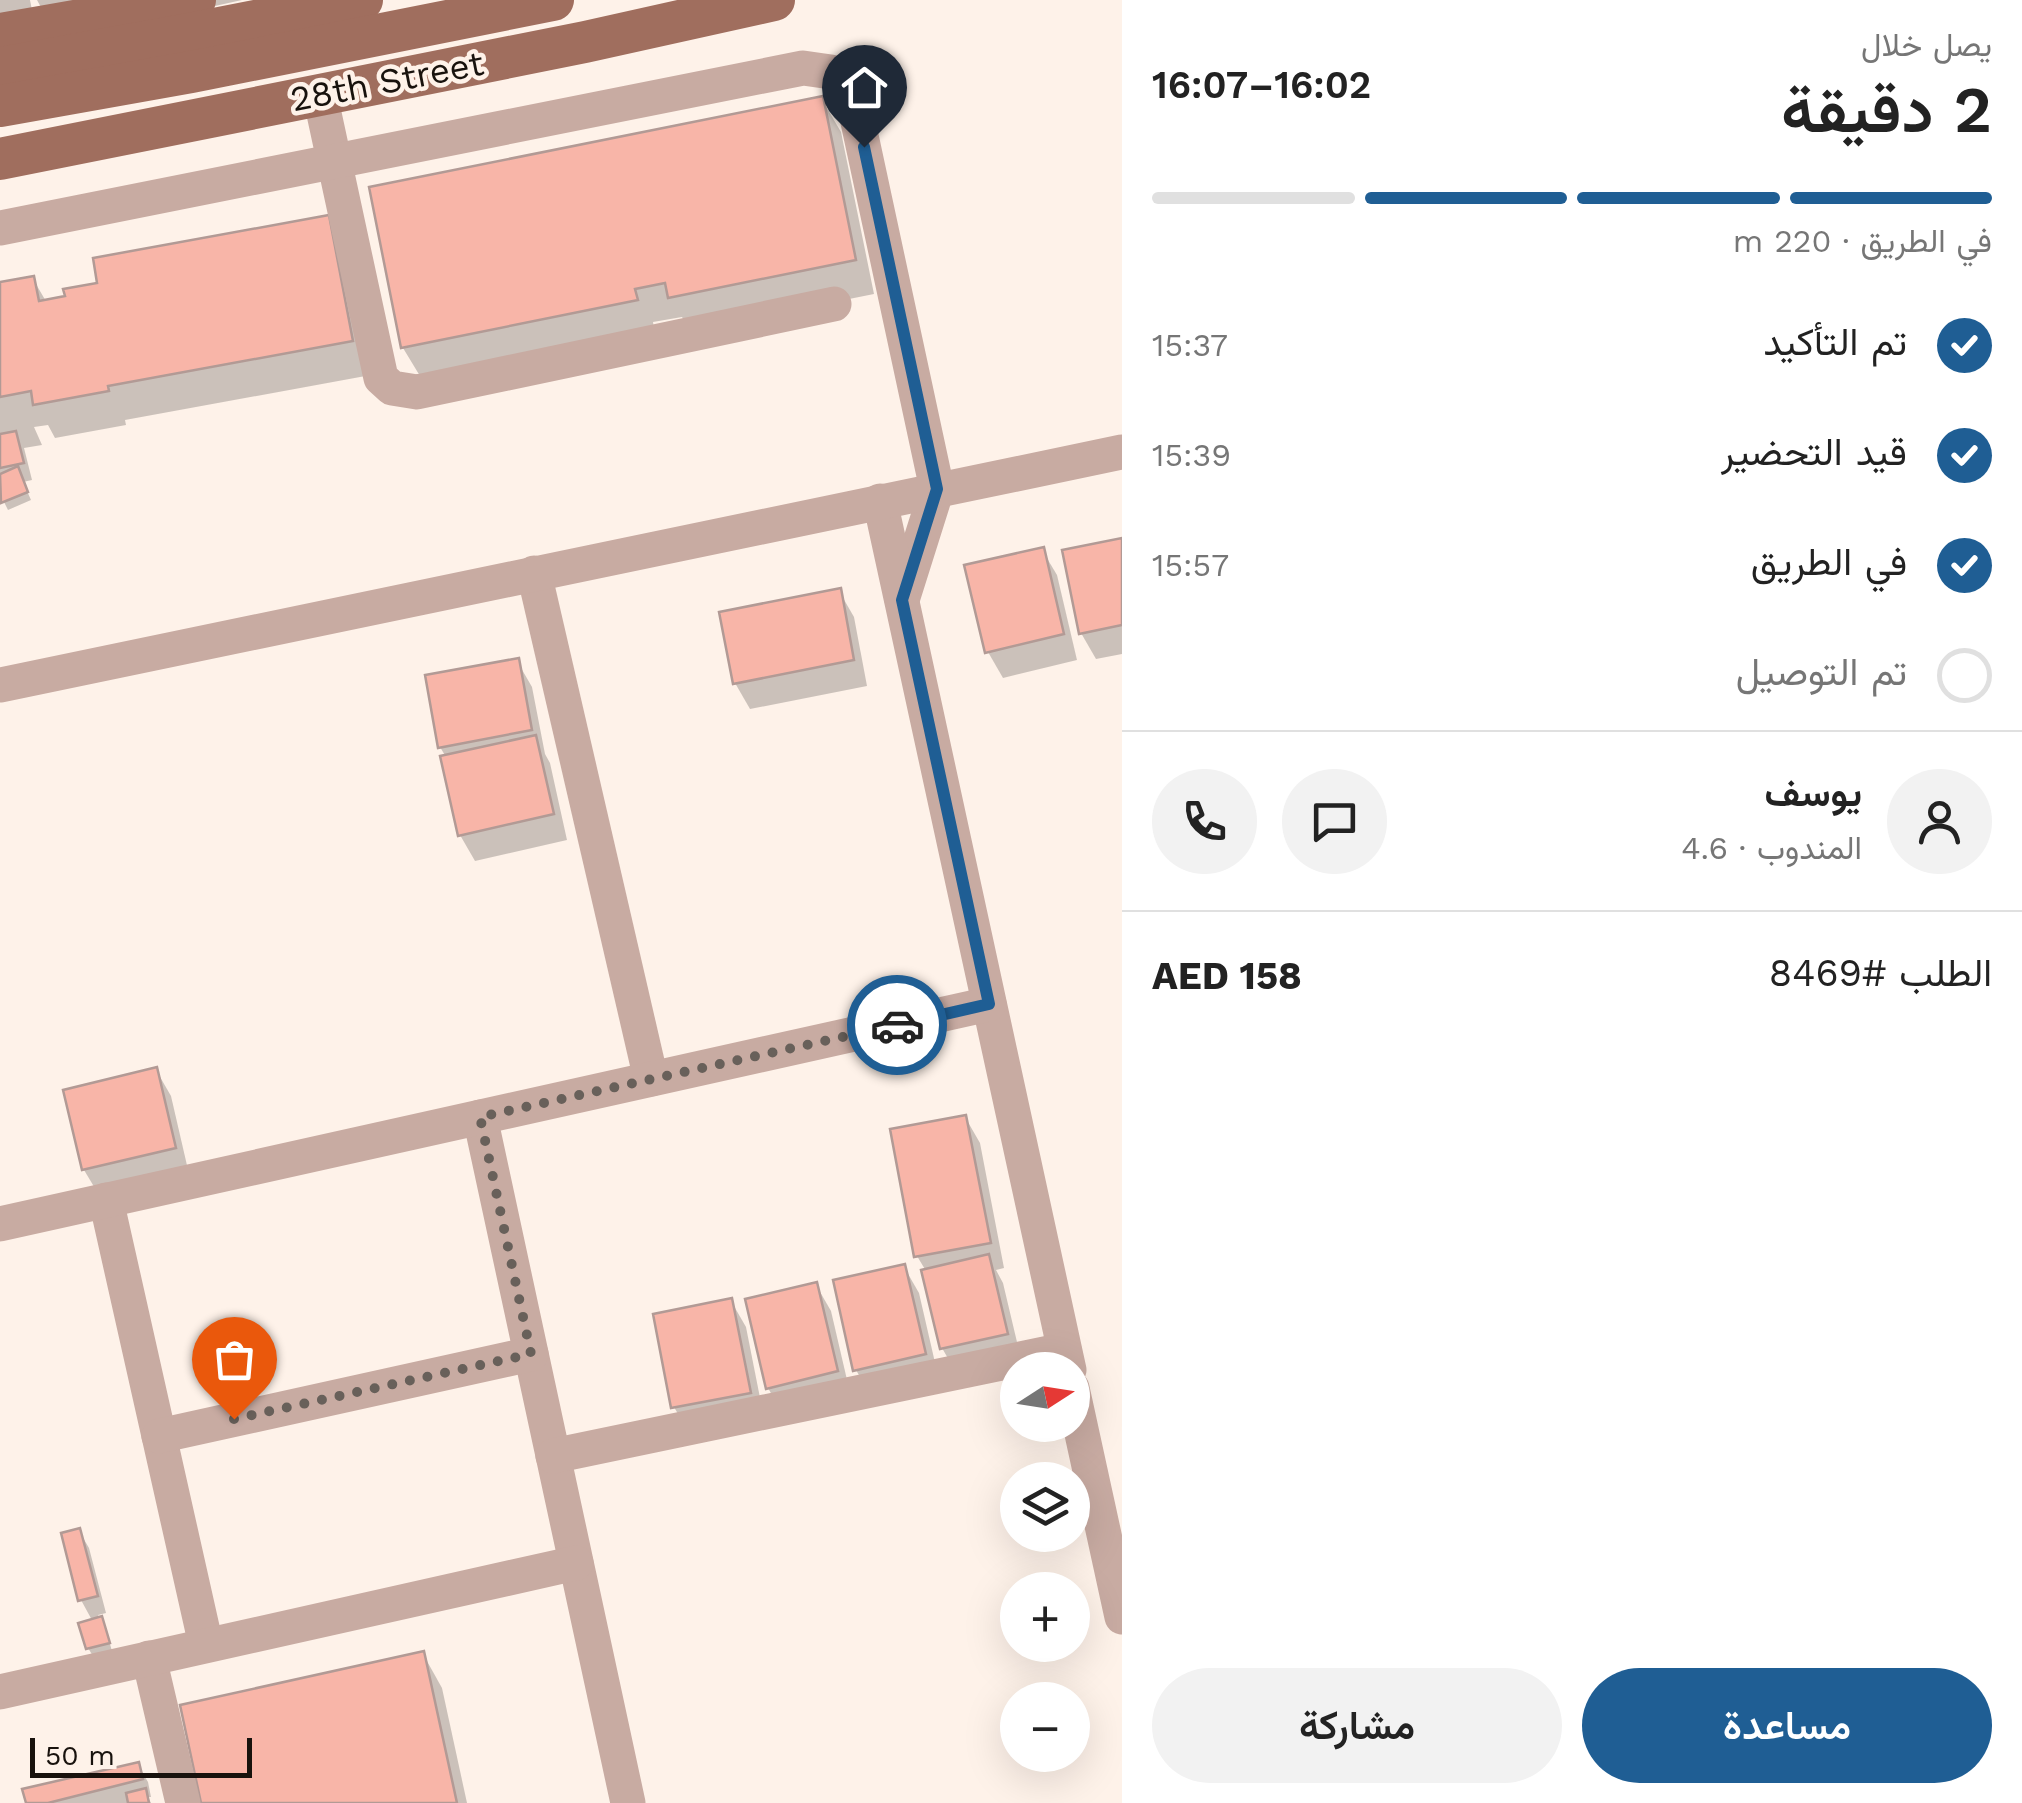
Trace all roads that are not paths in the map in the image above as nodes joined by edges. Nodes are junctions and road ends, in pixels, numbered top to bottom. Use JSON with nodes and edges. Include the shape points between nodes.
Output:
{"nodes":[{"id":1,"x":195,"y":0,"type":"edge"},
{"id":2,"x":362,"y":0,"type":"edge"},
{"id":3,"x":553,"y":0,"type":"edge"},
{"id":4,"x":774,"y":0,"type":"edge"},
{"id":5,"x":0,"y":34,"type":"edge"},
{"id":6,"x":0,"y":68,"type":"edge"},
{"id":7,"x":320,"y":95,"type":"junction"},
{"id":8,"x":0,"y":106,"type":"edge"},
{"id":9,"x":0,"y":159,"type":"edge"},
{"id":10,"x":335,"y":163,"type":"junction"},
{"id":11,"x":0,"y":228,"type":"edge"},
{"id":12,"x":834,"y":304,"type":"dead end"},
{"id":13,"x":1122,"y":452,"type":"edge"},
{"id":14,"x":937,"y":489,"type":"junction"},
{"id":15,"x":880,"y":501,"type":"junction"},
{"id":16,"x":534,"y":573,"type":"junction"},
{"id":17,"x":902,"y":600,"type":"junction"},
{"id":18,"x":0,"y":684,"type":"edge"},
{"id":19,"x":989,"y":1004,"type":"junction"},
{"id":20,"x":651,"y":1079,"type":"junction"},
{"id":21,"x":480,"y":1117,"type":"junction"},
{"id":22,"x":106,"y":1200,"type":"junction"},
{"id":23,"x":0,"y":1224,"type":"edge"},
{"id":24,"x":1064,"y":1352,"type":"edge"},
{"id":25,"x":531,"y":1354,"type":"junction"},
{"id":26,"x":1000,"y":1372,"type":"edge"},
{"id":27,"x":159,"y":1436,"type":"junction"},
{"id":28,"x":1084,"y":1442,"type":"edge"},
{"id":29,"x":552,"y":1456,"type":"junction"},
{"id":30,"x":576,"y":1563,"type":"junction"},
{"id":31,"x":1122,"y":1617,"type":"edge"},
{"id":32,"x":206,"y":1645,"type":"junction"},
{"id":33,"x":149,"y":1658,"type":"junction"},
{"id":34,"x":0,"y":1692,"type":"edge"},
{"id":35,"x":183,"y":1803,"type":"edge"},
{"id":36,"x":628,"y":1803,"type":"edge"}],
"edges":[{"from":1,"to":5,"type":"main road"},
{"from":2,"to":6,"type":"main road"},
{"from":3,"to":8,"type":"main road","name":"28th Street"},
{"from":4,"to":7,"type":"main road","name":"28th Street"},
{"from":7,"to":9,"type":"main road","name":"28th Street"},
{"from":7,"to":10,"type":"street"},
{"from":10,"to":11,"type":"street"},
{"from":10,"to":12,"type":"street","via":[[381,378],[392,388],[417,392]]},
{"from":10,"to":14,"type":"street","via":[[803,68],[849,80]]},
{"from":13,"to":14,"type":"street"},
{"from":14,"to":15,"type":"street"},
{"from":14,"to":17,"type":"street"},
{"from":15,"to":16,"type":"street"},
{"from":15,"to":17,"type":"street"},
{"from":16,"to":18,"type":"street"},
{"from":16,"to":20,"type":"street"},
{"from":17,"to":19,"type":"street"},
{"from":19,"to":20,"type":"street"},
{"from":19,"to":24,"type":"street"},
{"from":20,"to":21,"type":"street"},
{"from":21,"to":22,"type":"street"},
{"from":21,"to":25,"type":"street"},
{"from":22,"to":23,"type":"street"},
{"from":22,"to":27,"type":"street"},
{"from":25,"to":27,"type":"street"},
{"from":25,"to":29,"type":"street"},
{"from":26,"to":29,"type":"street"},
{"from":27,"to":32,"type":"street"},
{"from":28,"to":31,"type":"street"},
{"from":29,"to":30,"type":"street"},
{"from":30,"to":32,"type":"street"},
{"from":30,"to":36,"type":"street"},
{"from":32,"to":33,"type":"street"},
{"from":33,"to":34,"type":"street"},
{"from":33,"to":35,"type":"street"}]}
